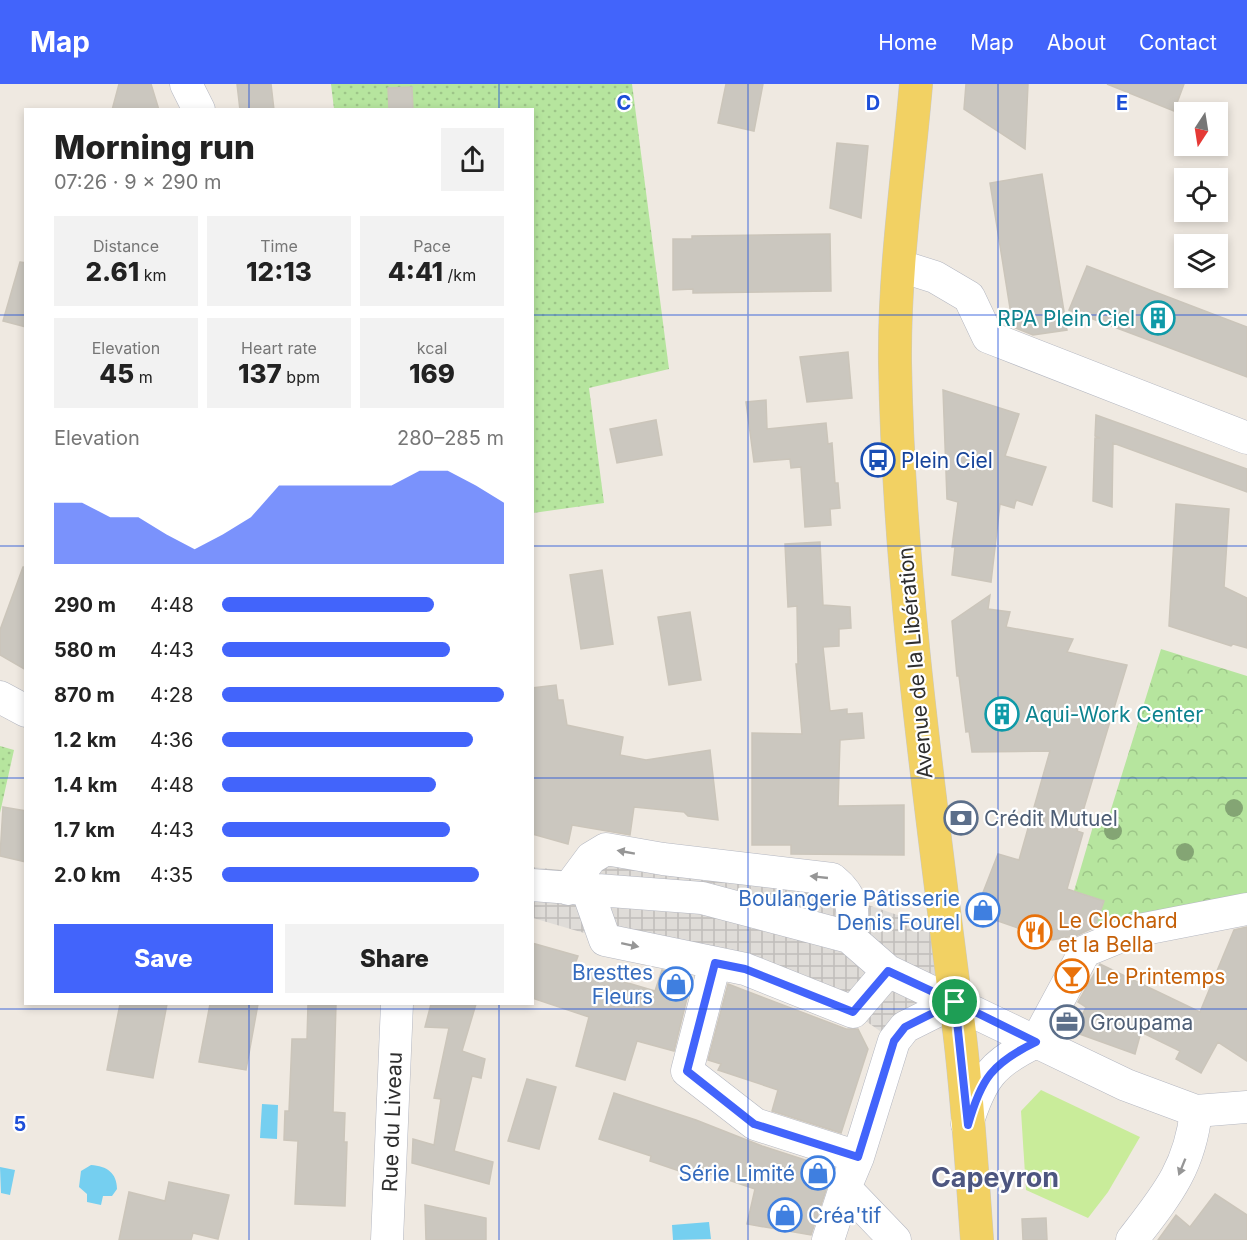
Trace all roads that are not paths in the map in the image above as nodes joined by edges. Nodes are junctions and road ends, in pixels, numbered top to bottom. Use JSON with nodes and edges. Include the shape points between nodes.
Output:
{"nodes":[{"id":1,"x":186,"y":84,"type":"edge"},
{"id":2,"x":916,"y":84,"type":"edge"},
{"id":3,"x":198,"y":108,"type":"edge"},
{"id":4,"x":900,"y":266,"type":"junction"},
{"id":5,"x":1247,"y":438,"type":"edge"},
{"id":6,"x":0,"y":697,"type":"edge"},
{"id":7,"x":24,"y":710,"type":"edge"},
{"id":8,"x":534,"y":885,"type":"edge"},
{"id":9,"x":578,"y":889,"type":"junction"},
{"id":10,"x":1247,"y":909,"type":"edge"},
{"id":11,"x":849,"y":937,"type":"junction"},
{"id":12,"x":715,"y":963,"type":"junction"},
{"id":13,"x":888,"y":971,"type":"junction"},
{"id":14,"x":955,"y":1002,"type":"junction"},
{"id":15,"x":397,"y":1005,"type":"edge"},
{"id":16,"x":1036,"y":1042,"type":"junction"},
{"id":17,"x":1247,"y":1107,"type":"edge"},
{"id":18,"x":1196,"y":1111,"type":"junction"},
{"id":19,"x":968,"y":1125,"type":"junction"},
{"id":20,"x":858,"y":1157,"type":"junction"},
{"id":21,"x":846,"y":1188,"type":"junction"},
{"id":22,"x":387,"y":1240,"type":"edge"},
{"id":23,"x":828,"y":1240,"type":"edge"},
{"id":24,"x":895,"y":1240,"type":"edge"},
{"id":25,"x":977,"y":1240,"type":"edge"},
{"id":26,"x":1132,"y":1240,"type":"edge"}],
"edges":[{"from":1,"to":3,"type":"street"},
{"from":2,"to":4,"type":"main road","name":"Avenue de la Libération"},
{"from":4,"to":5,"type":"street","via":[[935,277],[969,297],[988,337]]},
{"from":4,"to":14,"type":"main road","name":"Avenue de la Libération","via":[[895,361],[910,636]]},
{"from":6,"to":7,"type":"street"},
{"from":8,"to":9,"type":"street"},
{"from":9,"to":11,"type":"street","via":[[702,898]]},
{"from":11,"to":9,"type":"street","one_way":true,"via":[[854,918],[847,891],[832,879],[606,849],[591,858]]},
{"from":9,"to":12,"type":"street","one_way":true,"via":[[605,940]]},
{"from":10,"to":16,"type":"street","via":[[1134,931],[1085,951]]},
{"from":11,"to":13,"type":"street"},
{"from":12,"to":13,"type":"street","via":[[745,969],[853,1012]]},
{"from":12,"to":20,"type":"street","via":[[687,1071],[754,1124]]},
{"from":13,"to":14,"type":"street"},
{"from":14,"to":16,"type":"street"},
{"from":14,"to":19,"type":"main road","name":"Avenue de la Libération"},
{"from":14,"to":20,"type":"street","via":[[905,1027],[894,1041]]},
{"from":15,"to":22,"type":"street","name":"Rue du Liveau"},
{"from":16,"to":18,"type":"street"},
{"from":16,"to":19,"type":"street","via":[[1011,1056],[988,1076],[978,1090]]},
{"from":17,"to":18,"type":"street"},
{"from":18,"to":26,"type":"street","one_way":true,"via":[[1193,1139],[1174,1185]]},
{"from":19,"to":25,"type":"main road","name":"Avenue de la Libération"},
{"from":20,"to":21,"type":"street"},
{"from":21,"to":23,"type":"street"},
{"from":21,"to":24,"type":"street"}]}
